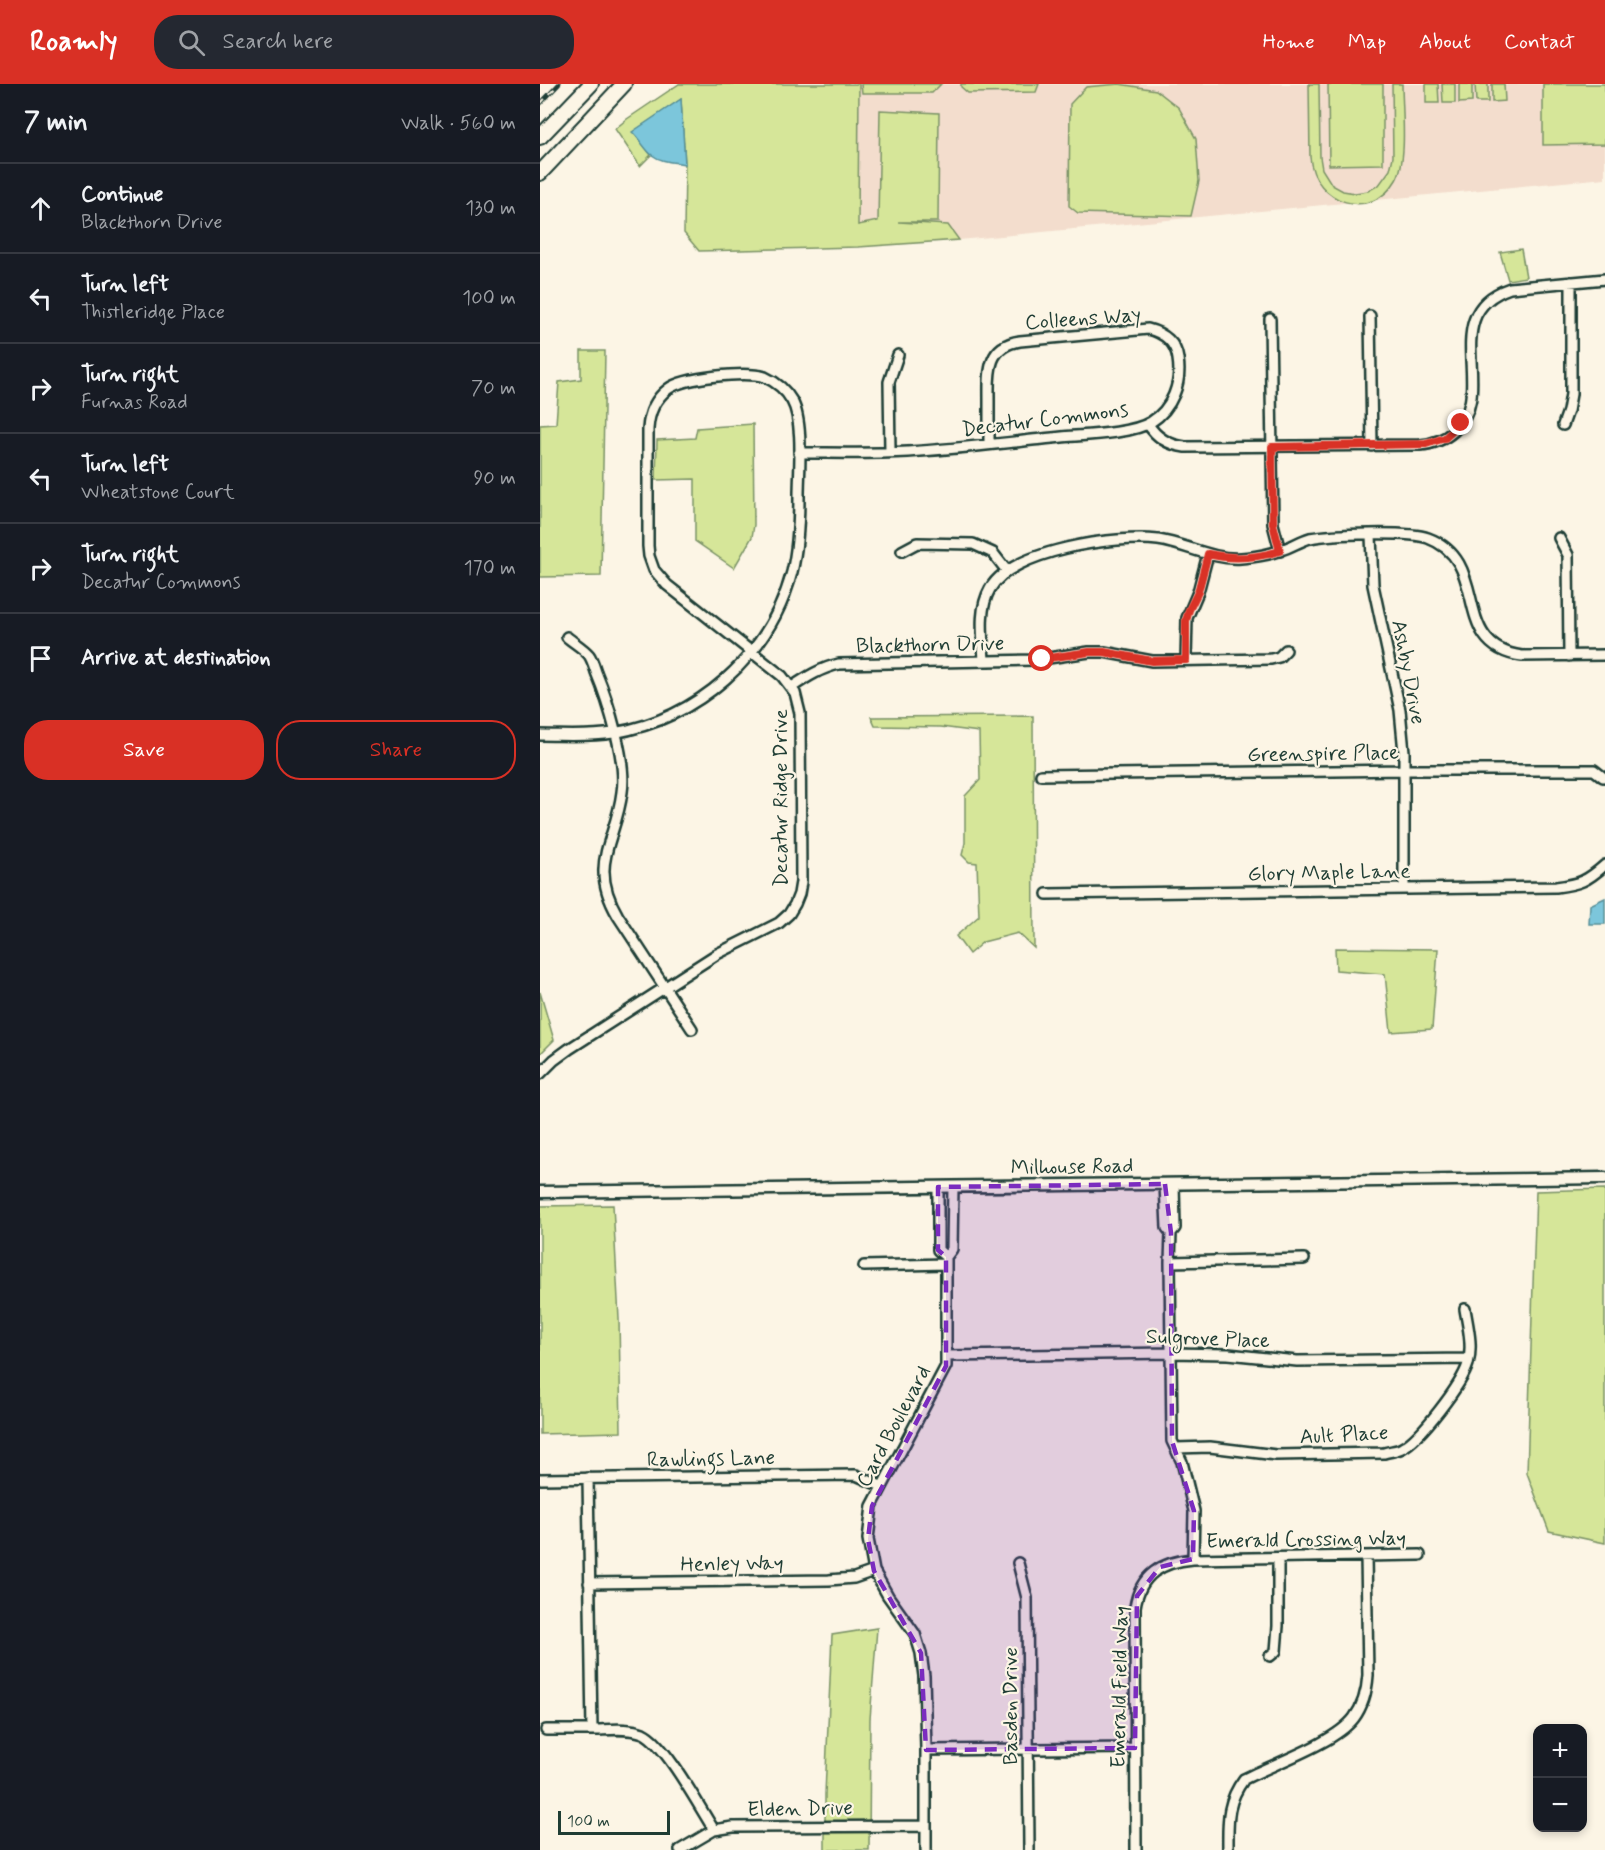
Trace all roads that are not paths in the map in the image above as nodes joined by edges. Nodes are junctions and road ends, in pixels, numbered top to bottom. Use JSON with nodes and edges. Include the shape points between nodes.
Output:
{"nodes":[{"id":1,"x":591,"y":84,"type":"edge"},
{"id":2,"x":624,"y":84,"type":"edge"},
{"id":3,"x":540,"y":137,"type":"edge"},
{"id":4,"x":540,"y":173,"type":"edge"},
{"id":5,"x":1605,"y":279,"type":"edge"},
{"id":6,"x":1571,"y":282,"type":"junction"},
{"id":7,"x":1370,"y":316,"type":"dead end"},
{"id":8,"x":1270,"y":319,"type":"dead end"},
{"id":9,"x":898,"y":355,"type":"dead end"},
{"id":10,"x":1148,"y":424,"type":"junction"},
{"id":11,"x":1563,"y":425,"type":"dead end"},
{"id":12,"x":989,"y":444,"type":"junction"},
{"id":13,"x":1372,"y":446,"type":"junction"},
{"id":14,"x":1272,"y":447,"type":"junction"},
{"id":15,"x":890,"y":452,"type":"junction"},
{"id":16,"x":799,"y":453,"type":"junction"},
{"id":17,"x":1371,"y":535,"type":"junction"},
{"id":18,"x":1559,"y":538,"type":"dead end"},
{"id":19,"x":1280,"y":551,"type":"junction"},
{"id":20,"x":902,"y":552,"type":"dead end"},
{"id":21,"x":1208,"y":554,"type":"junction"},
{"id":22,"x":1007,"y":571,"type":"junction"},
{"id":23,"x":567,"y":637,"type":"dead end"},
{"id":24,"x":1286,"y":650,"type":"dead end"},
{"id":25,"x":752,"y":652,"type":"junction"},
{"id":26,"x":1605,"y":655,"type":"edge"},
{"id":27,"x":1569,"y":656,"type":"junction"},
{"id":28,"x":1186,"y":660,"type":"junction"},
{"id":29,"x":984,"y":661,"type":"junction"},
{"id":30,"x":792,"y":687,"type":"junction"},
{"id":31,"x":616,"y":733,"type":"junction"},
{"id":32,"x":540,"y":735,"type":"edge"},
{"id":33,"x":1404,"y":770,"type":"junction"},
{"id":34,"x":1041,"y":775,"type":"dead end"},
{"id":35,"x":1603,"y":777,"type":"dead end"},
{"id":36,"x":1605,"y":865,"type":"edge"},
{"id":37,"x":1404,"y":889,"type":"junction"},
{"id":38,"x":1047,"y":894,"type":"dead end"},
{"id":39,"x":665,"y":988,"type":"junction"},
{"id":40,"x":692,"y":1029,"type":"dead end"},
{"id":41,"x":540,"y":1074,"type":"edge"},
{"id":42,"x":1605,"y":1178,"type":"edge"},
{"id":43,"x":1170,"y":1184,"type":"junction"},
{"id":44,"x":939,"y":1187,"type":"junction"},
{"id":45,"x":953,"y":1187,"type":"junction"},
{"id":46,"x":540,"y":1192,"type":"edge"},
{"id":47,"x":1304,"y":1258,"type":"dead end"},
{"id":48,"x":946,"y":1261,"type":"junction"},
{"id":49,"x":1170,"y":1262,"type":"junction"},
{"id":50,"x":864,"y":1266,"type":"dead end"},
{"id":51,"x":1465,"y":1309,"type":"dead end"},
{"id":52,"x":1170,"y":1353,"type":"junction"},
{"id":53,"x":946,"y":1356,"type":"junction"},
{"id":54,"x":1469,"y":1359,"type":"junction"},
{"id":55,"x":1176,"y":1448,"type":"junction"},
{"id":56,"x":588,"y":1478,"type":"junction"},
{"id":57,"x":540,"y":1479,"type":"edge"},
{"id":58,"x":881,"y":1486,"type":"junction"},
{"id":59,"x":1420,"y":1555,"type":"dead end"},
{"id":60,"x":1366,"y":1556,"type":"junction"},
{"id":61,"x":1278,"y":1558,"type":"junction"},
{"id":62,"x":1193,"y":1559,"type":"junction"},
{"id":63,"x":1018,"y":1563,"type":"dead end"},
{"id":64,"x":874,"y":1571,"type":"junction"},
{"id":65,"x":589,"y":1583,"type":"junction"},
{"id":66,"x":1270,"y":1656,"type":"dead end"},
{"id":67,"x":546,"y":1730,"type":"dead end"},
{"id":68,"x":592,"y":1730,"type":"junction"},
{"id":69,"x":1135,"y":1748,"type":"junction"},
{"id":70,"x":1028,"y":1749,"type":"junction"},
{"id":71,"x":926,"y":1750,"type":"junction"},
{"id":72,"x":926,"y":1826,"type":"junction"},
{"id":73,"x":714,"y":1830,"type":"junction"},
{"id":74,"x":680,"y":1850,"type":"edge"},
{"id":75,"x":926,"y":1850,"type":"edge"},
{"id":76,"x":1029,"y":1850,"type":"edge"},
{"id":77,"x":1136,"y":1850,"type":"edge"},
{"id":78,"x":1228,"y":1850,"type":"edge"}],
"edges":[{"from":1,"to":3,"type":"main road"},
{"from":2,"to":4,"type":"main road"},
{"from":5,"to":6,"type":"street","name":"Decatur Commons"},
{"from":6,"to":11,"type":"street","via":[[1571,394]]},
{"from":6,"to":13,"type":"street","name":"Decatur Commons","via":[[1510,288],[1482,307],[1472,328],[1470,404],[1451,433],[1430,444]]},
{"from":7,"to":13,"type":"street"},
{"from":8,"to":14,"type":"street"},
{"from":9,"to":15,"type":"street","via":[[890,382]]},
{"from":10,"to":12,"type":"street","name":"Decatur Commons","via":[[1136,429]]},
{"from":10,"to":12,"type":"street","name":"Colleens Way","via":[[1167,407],[1177,386],[1178,356],[1164,336],[1141,329],[1020,341],[1000,349],[990,364]]},
{"from":10,"to":14,"type":"street","name":"Decatur Commons","via":[[1162,439],[1178,446]]},
{"from":12,"to":15,"type":"street","name":"Decatur Commons"},
{"from":13,"to":14,"type":"street","name":"Decatur Commons"},
{"from":14,"to":19,"type":"street","via":[[1273,524]]},
{"from":15,"to":16,"type":"street","name":"Decatur Commons"},
{"from":16,"to":25,"type":"street","via":[[799,528],[792,572],[774,619]]},
{"from":16,"to":25,"type":"street","name":"Decatur Ridge Drive","via":[[797,413],[791,399],[768,379],[753,375],[691,379],[673,386],[653,406],[648,423],[651,561],[662,581]]},
{"from":17,"to":19,"type":"street","via":[[1310,538]]},
{"from":17,"to":27,"type":"street","via":[[1419,536],[1448,550],[1465,575],[1480,629],[1496,648],[1515,656]]},
{"from":17,"to":33,"type":"street","name":"Ashby Drive","via":[[1373,585],[1398,698]]},
{"from":18,"to":27,"type":"street","via":[[1568,555]]},
{"from":19,"to":21,"type":"street","via":[[1240,558]]},
{"from":20,"to":22,"type":"street","via":[[917,543],[973,544],[993,553]]},
{"from":21,"to":22,"type":"street","via":[[1159,541],[1113,540],[1058,550]]},
{"from":21,"to":28,"type":"street","via":[[1186,621]]},
{"from":22,"to":29,"type":"street","via":[[992,585],[984,605]]},
{"from":23,"to":31,"type":"street","via":[[590,656]]},
{"from":24,"to":28,"type":"street","name":"Blackthorn Drive","via":[[1271,659]]},
{"from":25,"to":30,"type":"street","name":"Decatur Ridge Drive"},
{"from":25,"to":31,"type":"street","via":[[721,684],[687,708]]},
{"from":26,"to":27,"type":"street"},
{"from":28,"to":29,"type":"street","name":"Blackthorn Drive","via":[[1152,661],[1089,652]]},
{"from":29,"to":30,"type":"street","name":"Blackthorn Drive","via":[[839,664],[813,673]]},
{"from":30,"to":39,"type":"street","name":"Decatur Ridge Drive","via":[[800,713],[798,899],[779,923],[717,954]]},
{"from":31,"to":32,"type":"street"},
{"from":31,"to":39,"type":"street","via":[[623,788],[604,857],[606,889],[618,916]]},
{"from":33,"to":34,"type":"street","name":"Greenspire Place"},
{"from":33,"to":35,"type":"street","name":"Greenspire Place","via":[[1594,770]]},
{"from":33,"to":37,"type":"street","name":"Ashby Drive"},
{"from":36,"to":37,"type":"street","name":"Glory Maple Lane","via":[[1591,877],[1566,886]]},
{"from":37,"to":38,"type":"street","name":"Glory Maple Lane"},
{"from":39,"to":40,"type":"street"},
{"from":39,"to":41,"type":"street","name":"Decatur Ridge Drive","via":[[568,1049]]},
{"from":42,"to":43,"type":"street","name":"Milhouse Road"},
{"from":43,"to":45,"type":"street","name":"Milhouse Road"},
{"from":43,"to":49,"type":"street","via":[[1175,1228],[1171,1233]]},
{"from":44,"to":45,"type":"street","name":"Milhouse Road"},
{"from":44,"to":46,"type":"street","name":"Milhouse Road"},
{"from":44,"to":48,"type":"street","name":"Card Boulevard","via":[[938,1250]]},
{"from":45,"to":48,"type":"street","name":"Card Boulevard","via":[[952,1249]]},
{"from":47,"to":49,"type":"street"},
{"from":48,"to":50,"type":"street"},
{"from":48,"to":53,"type":"street","name":"Card Boulevard"},
{"from":49,"to":52,"type":"street"},
{"from":51,"to":54,"type":"street"},
{"from":52,"to":53,"type":"street","name":"Sulgrove Place"},
{"from":52,"to":54,"type":"street","name":"Sulgrove Place","via":[[1297,1361]]},
{"from":52,"to":55,"type":"street","via":[[1172,1441]]},
{"from":53,"to":58,"type":"street","name":"Card Boulevard","via":[[946,1366],[936,1386]]},
{"from":54,"to":55,"type":"street","name":"Ault Place","via":[[1463,1378],[1413,1440],[1401,1449],[1384,1453],[1276,1455],[1209,1447]]},
{"from":55,"to":62,"type":"street","via":[[1194,1511]]},
{"from":56,"to":57,"type":"street","name":"Rawlings Lane"},
{"from":56,"to":58,"type":"street","name":"Rawlings Lane","via":[[856,1475]]},
{"from":56,"to":65,"type":"street"},
{"from":58,"to":64,"type":"street","name":"Card Boulevard","via":[[872,1506],[868,1539]]},
{"from":59,"to":60,"type":"street","name":"Emerald Crossing Way"},
{"from":60,"to":61,"type":"street","name":"Emerald Crossing Way"},
{"from":60,"to":78,"type":"street","via":[[1366,1693],[1354,1718],[1337,1734],[1244,1779],[1228,1810]]},
{"from":61,"to":62,"type":"street","name":"Emerald Crossing Way"},
{"from":61,"to":66,"type":"street","via":[[1276,1651]]},
{"from":62,"to":69,"type":"street","name":"Emerald Field Way","via":[[1160,1567],[1137,1596]]},
{"from":63,"to":70,"type":"street","name":"Basden Drive","via":[[1027,1598]]},
{"from":64,"to":65,"type":"street","name":"Henley Way","via":[[829,1580]]},
{"from":64,"to":71,"type":"street","name":"Card Boulevard","via":[[915,1634],[921,1653]]},
{"from":65,"to":68,"type":"street"},
{"from":67,"to":68,"type":"street"},
{"from":68,"to":73,"type":"street","via":[[629,1731],[653,1739]]},
{"from":69,"to":70,"type":"street"},
{"from":69,"to":77,"type":"street","name":"Emerald Field Way"},
{"from":70,"to":71,"type":"street"},
{"from":70,"to":76,"type":"street","name":"Basden Drive"},
{"from":71,"to":72,"type":"street","name":"Card Boulevard"},
{"from":72,"to":73,"type":"street","name":"Elden Drive"},
{"from":72,"to":75,"type":"street","name":"Card Boulevard"},
{"from":73,"to":74,"type":"street","name":"Elden Drive"}]}
